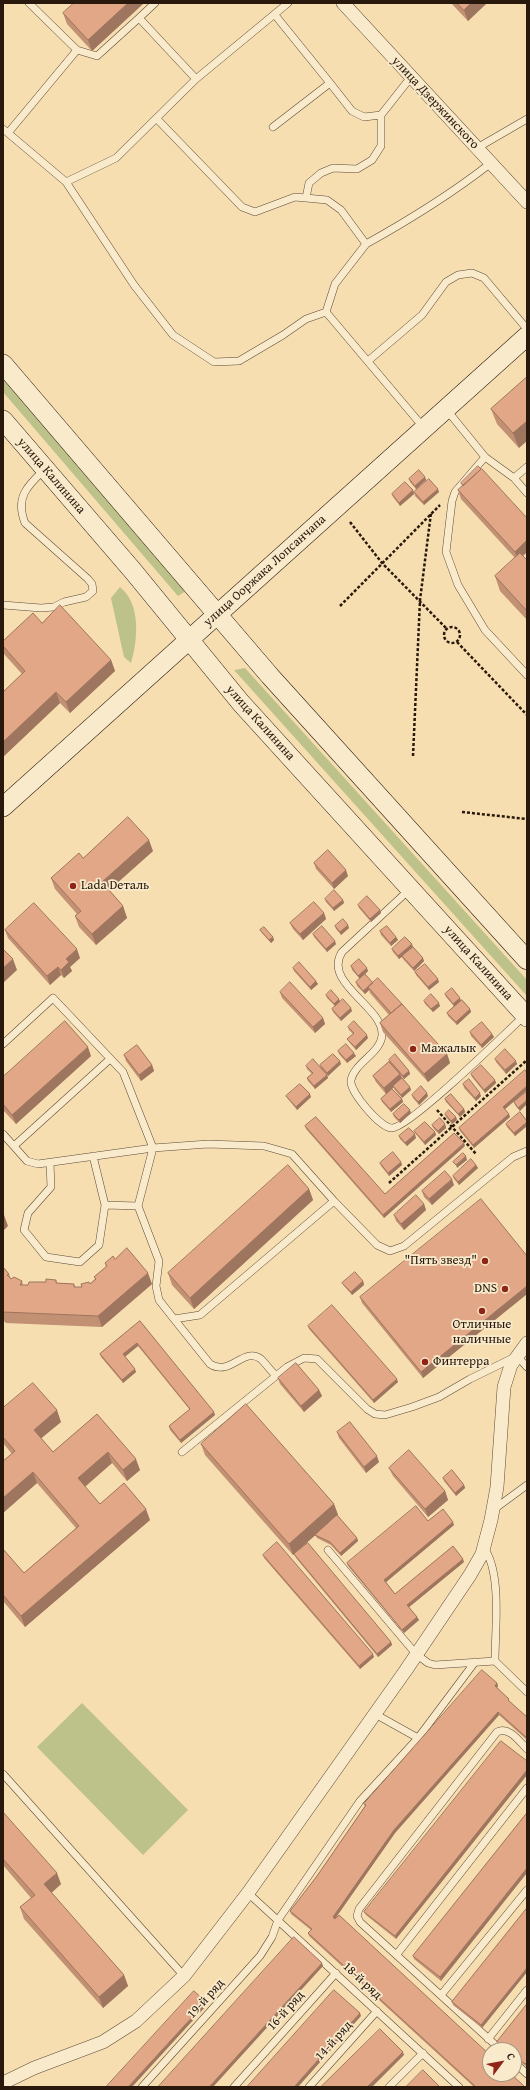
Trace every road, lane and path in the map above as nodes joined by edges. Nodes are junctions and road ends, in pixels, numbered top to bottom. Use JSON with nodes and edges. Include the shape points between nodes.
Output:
{"nodes":[{"id":1,"x":155,"y":3,"type":"edge"},
{"id":2,"x":288,"y":3,"type":"edge"},
{"id":3,"x":343,"y":3,"type":"edge"},
{"id":4,"x":34,"y":5,"type":"edge"},
{"id":5,"x":275,"y":15,"type":"junction"},
{"id":6,"x":139,"y":18,"type":"junction"},
{"id":7,"x":77,"y":50,"type":"junction"},
{"id":8,"x":411,"y":77,"type":"junction"},
{"id":9,"x":196,"y":79,"type":"junction"},
{"id":10,"x":330,"y":83,"type":"junction"},
{"id":11,"x":381,"y":115,"type":"junction"},
{"id":12,"x":157,"y":119,"type":"junction"},
{"id":13,"x":527,"y":119,"type":"edge"},
{"id":14,"x":273,"y":127,"type":"dead end"},
{"id":15,"x":6,"y":131,"type":"edge"},
{"id":16,"x":477,"y":148,"type":"junction"},
{"id":17,"x":491,"y":163,"type":"junction"},
{"id":18,"x":66,"y":182,"type":"junction"},
{"id":19,"x":306,"y":198,"type":"junction"},
{"id":20,"x":527,"y":202,"type":"edge"},
{"id":21,"x":366,"y":244,"type":"junction"},
{"id":22,"x":326,"y":312,"type":"junction"},
{"id":23,"x":527,"y":329,"type":"edge"},
{"id":24,"x":527,"y":336,"type":"edge"},
{"id":25,"x":368,"y":361,"type":"junction"},
{"id":26,"x":3,"y":364,"type":"edge"},
{"id":27,"x":446,"y":409,"type":"junction"},
{"id":28,"x":3,"y":420,"type":"edge"},
{"id":29,"x":424,"y":428,"type":"junction"},
{"id":30,"x":485,"y":457,"type":"junction"},
{"id":31,"x":527,"y":467,"type":"edge"},
{"id":32,"x":45,"y":469,"type":"junction"},
{"id":33,"x":514,"y":478,"type":"junction"},
{"id":34,"x":527,"y":493,"type":"edge"},
{"id":35,"x":350,"y":522,"type":"dead end"},
{"id":36,"x":382,"y":562,"type":"junction"},
{"id":37,"x":420,"y":600,"type":"junction"},
{"id":38,"x":3,"y":605,"type":"edge"},
{"id":39,"x":340,"y":606,"type":"dead end"},
{"id":40,"x":218,"y":615,"type":"junction"},
{"id":41,"x":447,"y":629,"type":"junction"},
{"id":42,"x":190,"y":640,"type":"junction"},
{"id":43,"x":457,"y":642,"type":"junction"},
{"id":44,"x":527,"y":675,"type":"edge"},
{"id":45,"x":527,"y":715,"type":"edge"},
{"id":46,"x":413,"y":756,"type":"dead end"},
{"id":47,"x":3,"y":807,"type":"edge"},
{"id":48,"x":462,"y":812,"type":"dead end"},
{"id":49,"x":527,"y":819,"type":"edge"},
{"id":50,"x":410,"y":889,"type":"junction"},
{"id":51,"x":527,"y":960,"type":"edge"},
{"id":52,"x":526,"y":1016,"type":"edge"},
{"id":53,"x":3,"y":1044,"type":"edge"},
{"id":54,"x":110,"y":1059,"type":"junction"},
{"id":55,"x":527,"y":1060,"type":"edge"},
{"id":56,"x":430,"y":1102,"type":"junction"},
{"id":57,"x":452,"y":1127,"type":"junction"},
{"id":58,"x":3,"y":1134,"type":"edge"},
{"id":59,"x":14,"y":1146,"type":"junction"},
{"id":60,"x":153,"y":1148,"type":"junction"},
{"id":61,"x":527,"y":1151,"type":"edge"},
{"id":62,"x":476,"y":1154,"type":"dead end"},
{"id":63,"x":93,"y":1156,"type":"junction"},
{"id":64,"x":50,"y":1164,"type":"junction"},
{"id":65,"x":389,"y":1183,"type":"dead end"},
{"id":66,"x":334,"y":1201,"type":"junction"},
{"id":67,"x":105,"y":1205,"type":"junction"},
{"id":68,"x":138,"y":1206,"type":"junction"},
{"id":69,"x":174,"y":1320,"type":"junction"},
{"id":70,"x":527,"y":1343,"type":"edge"},
{"id":71,"x":518,"y":1356,"type":"junction"},
{"id":72,"x":527,"y":1367,"type":"edge"},
{"id":73,"x":276,"y":1376,"type":"junction"},
{"id":74,"x":182,"y":1452,"type":"dead end"},
{"id":75,"x":527,"y":1485,"type":"edge"},
{"id":76,"x":493,"y":1510,"type":"junction"},
{"id":77,"x":484,"y":1548,"type":"junction"},
{"id":78,"x":328,"y":1550,"type":"dead end"},
{"id":79,"x":416,"y":1654,"type":"junction"},
{"id":80,"x":496,"y":1661,"type":"junction"},
{"id":81,"x":476,"y":1662,"type":"junction"},
{"id":82,"x":527,"y":1692,"type":"edge"},
{"id":83,"x":374,"y":1714,"type":"junction"},
{"id":84,"x":418,"y":1738,"type":"junction"},
{"id":85,"x":527,"y":1749,"type":"edge"},
{"id":86,"x":3,"y":1774,"type":"edge"},
{"id":87,"x":527,"y":1788,"type":"edge"},
{"id":88,"x":527,"y":1890,"type":"edge"},
{"id":89,"x":248,"y":1893,"type":"junction"},
{"id":90,"x":278,"y":1920,"type":"junction"},
{"id":91,"x":396,"y":1954,"type":"junction"},
{"id":92,"x":336,"y":1973,"type":"junction"},
{"id":93,"x":184,"y":1976,"type":"junction"},
{"id":94,"x":527,"y":1990,"type":"edge"},
{"id":95,"x":440,"y":1995,"type":"junction"},
{"id":96,"x":377,"y":2011,"type":"junction"},
{"id":97,"x":488,"y":2039,"type":"junction"},
{"id":98,"x":492,"y":2042,"type":"edge"},
{"id":99,"x":423,"y":2053,"type":"junction"},
{"id":100,"x":3,"y":2083,"type":"edge"},
{"id":101,"x":142,"y":2087,"type":"edge"},
{"id":102,"x":234,"y":2087,"type":"edge"},
{"id":103,"x":309,"y":2087,"type":"edge"},
{"id":104,"x":389,"y":2087,"type":"edge"},
{"id":105,"x":459,"y":2087,"type":"edge"}],
"edges":[{"from":1,"to":6,"type":"lane"},
{"from":2,"to":5,"type":"lane"},
{"from":3,"to":8,"type":"street","name":"улица Дзержинского"},
{"from":4,"to":7,"type":"lane"},
{"from":5,"to":9,"type":"lane"},
{"from":5,"to":10,"type":"lane"},
{"from":6,"to":7,"type":"lane","via":[[97,56]]},
{"from":6,"to":9,"type":"lane"},
{"from":7,"to":15,"type":"lane"},
{"from":8,"to":11,"type":"lane"},
{"from":8,"to":16,"type":"street","name":"улица Дзержинского"},
{"from":9,"to":12,"type":"lane"},
{"from":10,"to":11,"type":"lane","via":[[352,111],[364,117]]},
{"from":10,"to":14,"type":"lane"},
{"from":11,"to":19,"type":"lane","via":[[381,146],[372,160],[357,169],[333,168],[321,173],[309,183]]},
{"from":12,"to":18,"type":"lane","via":[[116,158]]},
{"from":12,"to":19,"type":"lane","via":[[242,206],[255,212],[295,197]]},
{"from":13,"to":16,"type":"lane"},
{"from":15,"to":18,"type":"lane"},
{"from":16,"to":17,"type":"street","name":"улица Дзержинского"},
{"from":17,"to":20,"type":"street","name":"улица Дзержинского"},
{"from":17,"to":21,"type":"lane","via":[[420,214]]},
{"from":18,"to":22,"type":"lane","via":[[134,285],[173,335],[214,362],[240,361],[306,319]]},
{"from":19,"to":21,"type":"lane","via":[[327,200],[341,210]]},
{"from":21,"to":22,"type":"lane","via":[[335,284]]},
{"from":22,"to":25,"type":"lane"},
{"from":23,"to":25,"type":"lane","via":[[484,278],[472,274],[458,275],[446,282],[422,315]]},
{"from":24,"to":27,"type":"main road","name":"улица Ооржака Лопсанчапа"},
{"from":25,"to":29,"type":"lane"},
{"from":26,"to":40,"type":"main road"},
{"from":27,"to":29,"type":"main road","name":"улица Ооржака Лопсанчапа"},
{"from":27,"to":30,"type":"lane"},
{"from":28,"to":32,"type":"main road","name":"улица Калинина"},
{"from":29,"to":40,"type":"main road","name":"улица Ооржака Лопсанчапа"},
{"from":30,"to":33,"type":"lane"},
{"from":30,"to":44,"type":"lane","via":[[455,492],[446,552],[458,585],[485,630]]},
{"from":31,"to":33,"type":"lane"},
{"from":32,"to":38,"type":"lane","via":[[28,486],[21,513],[26,523],[88,579],[93,591],[86,597],[54,607]]},
{"from":32,"to":42,"type":"main road","name":"улица Калинина"},
{"from":33,"to":34,"type":"lane"},
{"from":35,"to":36,"type":"path"},
{"from":36,"to":37,"type":"path"},
{"from":36,"to":37,"type":"path","via":[[431,513]]},
{"from":36,"to":39,"type":"path"},
{"from":37,"to":41,"type":"path"},
{"from":37,"to":46,"type":"path"},
{"from":40,"to":42,"type":"main road","name":"улица Ооржака Лопсанчапа"},
{"from":40,"to":51,"type":"main road"},
{"from":41,"to":43,"type":"path","via":[[444,635],[447,642]]},
{"from":41,"to":43,"type":"path","via":[[452,627],[458,630],[460,636]]},
{"from":42,"to":47,"type":"main road","name":"улица Ооржака Лопсанчапа"},
{"from":42,"to":50,"type":"main road","name":"улица Калинина","via":[[241,703]]},
{"from":43,"to":45,"type":"path"},
{"from":48,"to":49,"type":"path"},
{"from":50,"to":52,"type":"main road","name":"улица Калинина"},
{"from":50,"to":56,"type":"lane","via":[[342,952],[337,969],[381,1028],[382,1036],[356,1070],[351,1080],[352,1090],[381,1124],[391,1128],[402,1124]]},
{"from":52,"to":56,"type":"lane"},
{"from":53,"to":54,"type":"lane","via":[[52,998]]},
{"from":54,"to":59,"type":"lane"},
{"from":54,"to":60,"type":"lane","via":[[123,1072]]},
{"from":55,"to":57,"type":"path"},
{"from":56,"to":57,"type":"path"},
{"from":57,"to":62,"type":"path"},
{"from":57,"to":65,"type":"path"},
{"from":58,"to":59,"type":"lane"},
{"from":59,"to":64,"type":"lane","via":[[27,1161]]},
{"from":60,"to":63,"type":"lane"},
{"from":60,"to":66,"type":"lane","via":[[208,1144],[264,1146],[292,1154]]},
{"from":60,"to":68,"type":"lane"},
{"from":61,"to":66,"type":"lane","via":[[513,1156],[404,1246],[390,1251],[377,1245]]},
{"from":63,"to":64,"type":"lane"},
{"from":63,"to":67,"type":"lane"},
{"from":64,"to":67,"type":"lane","via":[[50,1188],[28,1213],[24,1230],[46,1257],[80,1262],[99,1245]]},
{"from":66,"to":69,"type":"lane","via":[[200,1315]]},
{"from":67,"to":68,"type":"lane"},
{"from":68,"to":69,"type":"lane","via":[[158,1261],[156,1286],[159,1300]]},
{"from":69,"to":73,"type":"lane","via":[[210,1364],[225,1368],[250,1356],[260,1358]]},
{"from":70,"to":71,"type":"street"},
{"from":71,"to":72,"type":"lane"},
{"from":71,"to":73,"type":"lane","via":[[439,1397],[385,1415],[375,1414],[367,1409],[317,1360],[304,1358]]},
{"from":71,"to":76,"type":"street","via":[[511,1365],[504,1387]]},
{"from":73,"to":74,"type":"lane"},
{"from":75,"to":76,"type":"lane"},
{"from":76,"to":77,"type":"street"},
{"from":77,"to":79,"type":"street","via":[[470,1575]]},
{"from":77,"to":80,"type":"lane","via":[[489,1555],[496,1579]]},
{"from":78,"to":79,"type":"lane"},
{"from":79,"to":81,"type":"lane","via":[[435,1665]]},
{"from":79,"to":83,"type":"street"},
{"from":80,"to":81,"type":"lane"},
{"from":80,"to":82,"type":"lane"},
{"from":81,"to":84,"type":"lane","name":"19-й ряд"},
{"from":83,"to":84,"type":"lane"},
{"from":83,"to":89,"type":"street"},
{"from":84,"to":90,"type":"lane","name":"19-й ряд","via":[[360,1801]]},
{"from":85,"to":91,"type":"lane","via":[[507,1730],[497,1732],[359,1909],[357,1916],[360,1922]]},
{"from":86,"to":93,"type":"lane"},
{"from":87,"to":91,"type":"lane"},
{"from":88,"to":95,"type":"lane"},
{"from":89,"to":90,"type":"lane","name":"18-й ряд"},
{"from":89,"to":93,"type":"street"},
{"from":90,"to":92,"type":"lane","name":"18-й ряд"},
{"from":90,"to":101,"type":"lane","name":"19-й ряд","via":[[272,1937],[260,1956]]},
{"from":91,"to":95,"type":"lane"},
{"from":92,"to":96,"type":"lane","name":"18-й ряд"},
{"from":92,"to":102,"type":"lane","name":"16-й ряд"},
{"from":93,"to":100,"type":"street","via":[[136,2021],[103,2042],[34,2068]]},
{"from":94,"to":97,"type":"lane"},
{"from":95,"to":97,"type":"lane"},
{"from":96,"to":99,"type":"lane","name":"18-й ряд"},
{"from":96,"to":103,"type":"lane","name":"14-й ряд"},
{"from":97,"to":98,"type":"lane"},
{"from":99,"to":104,"type":"lane"},
{"from":99,"to":105,"type":"lane","name":"18-й ряд"}]}
